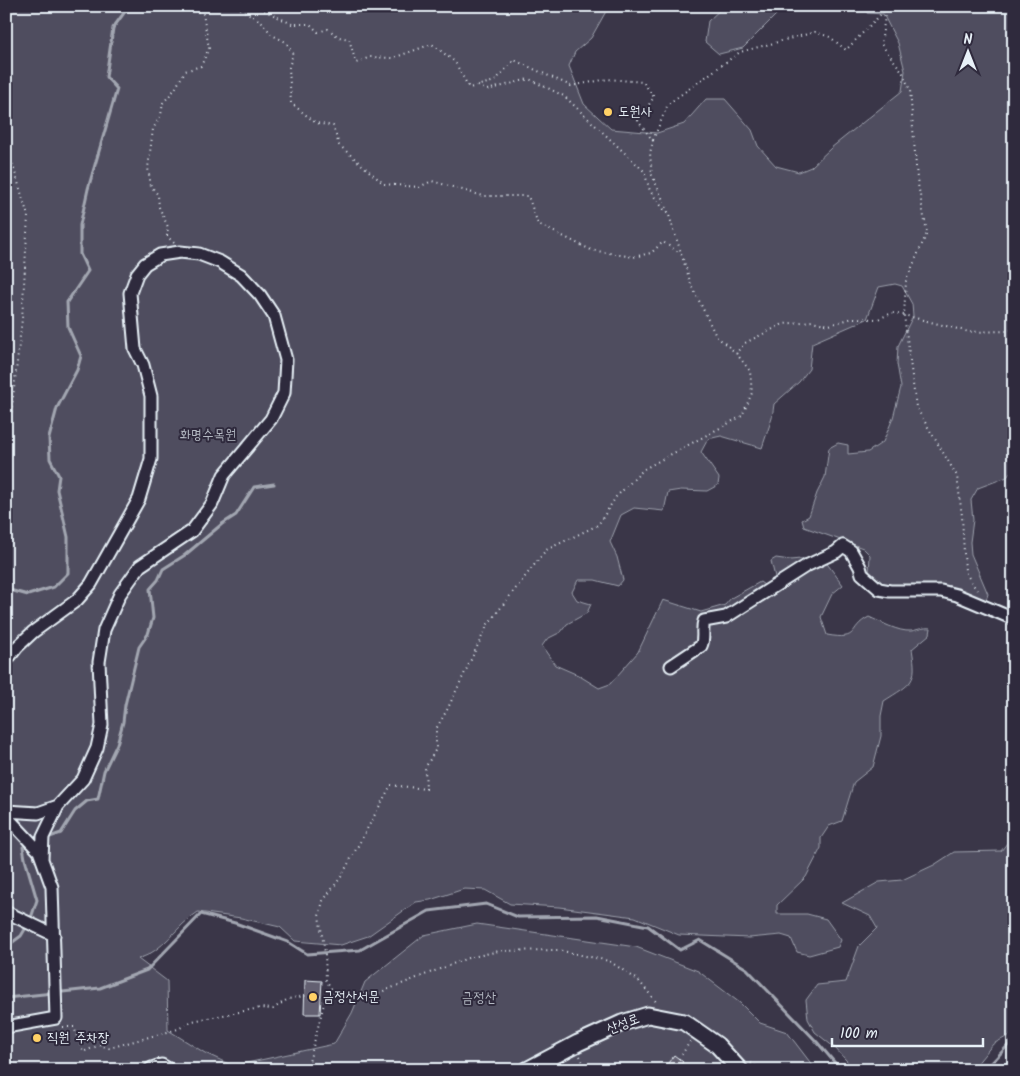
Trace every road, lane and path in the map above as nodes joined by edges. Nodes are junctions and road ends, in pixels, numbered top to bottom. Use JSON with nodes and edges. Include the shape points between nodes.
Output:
{"nodes":[{"id":1,"x":186,"y":6,"type":"edge"},
{"id":2,"x":236,"y":6,"type":"edge"},
{"id":3,"x":250,"y":6,"type":"edge"},
{"id":4,"x":256,"y":6,"type":"edge"},
{"id":5,"x":259,"y":8,"type":"junction"},
{"id":6,"x":888,"y":8,"type":"edge"},
{"id":7,"x":477,"y":86,"type":"junction"},
{"id":8,"x":653,"y":140,"type":"junction"},
{"id":9,"x":6,"y":157,"type":"edge"},
{"id":10,"x":670,"y":218,"type":"junction"},
{"id":11,"x":182,"y":252,"type":"junction"},
{"id":12,"x":683,"y":255,"type":"junction"},
{"id":13,"x":904,"y":315,"type":"junction"},
{"id":14,"x":1014,"y":327,"type":"edge"},
{"id":15,"x":736,"y":352,"type":"junction"},
{"id":16,"x":6,"y":459,"type":"edge"},
{"id":17,"x":987,"y":608,"type":"junction"},
{"id":18,"x":1014,"y":619,"type":"edge"},
{"id":19,"x":6,"y":661,"type":"edge"},
{"id":20,"x":671,"y":666,"type":"dead end"},
{"id":21,"x":58,"y":806,"type":"junction"},
{"id":22,"x":6,"y":811,"type":"edge"},
{"id":23,"x":6,"y":816,"type":"edge"},
{"id":24,"x":39,"y":846,"type":"junction"},
{"id":25,"x":6,"y":912,"type":"edge"},
{"id":26,"x":54,"y":936,"type":"junction"},
{"id":27,"x":334,"y":993,"type":"junction"},
{"id":28,"x":326,"y":996,"type":"junction"},
{"id":29,"x":659,"y":1006,"type":"dead end"},
{"id":30,"x":56,"y":1018,"type":"junction"},
{"id":31,"x":6,"y":1027,"type":"edge"},
{"id":32,"x":696,"y":1032,"type":"junction"},
{"id":33,"x":679,"y":1059,"type":"dead end"},
{"id":34,"x":743,"y":1065,"type":"edge"},
{"id":35,"x":152,"y":1070,"type":"edge"},
{"id":36,"x":166,"y":1070,"type":"edge"},
{"id":37,"x":307,"y":1070,"type":"edge"},
{"id":38,"x":527,"y":1070,"type":"edge"},
{"id":39,"x":761,"y":1070,"type":"edge"}],
"edges":[{"from":1,"to":11,"type":"path","via":[[203,14],[209,48],[201,66],[185,70],[163,103],[153,130],[148,168],[151,186],[158,195],[168,227],[168,236]]},
{"from":2,"to":12,"type":"path","via":[[286,42],[293,54],[289,67],[291,104],[316,123],[332,126],[339,145],[384,184],[419,187],[432,181],[483,196],[528,196],[538,224],[591,250],[633,257],[651,252],[663,242]]},
{"from":3,"to":5,"type":"path"},
{"from":4,"to":5,"type":"path"},
{"from":5,"to":7,"type":"path","via":[[292,24],[310,24],[318,32],[328,29],[349,39],[356,63],[370,57],[393,58],[432,44],[455,62],[469,88]]},
{"from":6,"to":8,"type":"path","via":[[846,50],[830,37],[815,32],[740,52],[668,104]]},
{"from":6,"to":13,"type":"path","via":[[881,44],[902,71],[910,90],[917,179],[927,233],[906,281]]},
{"from":7,"to":8,"type":"path","via":[[495,81],[514,60],[571,86],[608,79],[643,82],[654,97],[638,121]]},
{"from":7,"to":10,"type":"path","via":[[487,90],[529,79],[564,96],[644,171],[650,191]]},
{"from":8,"to":10,"type":"path","via":[[650,154],[652,175]]},
{"from":9,"to":16,"type":"path","via":[[12,162],[28,216],[22,320]]},
{"from":10,"to":12,"type":"path"},
{"from":11,"to":19,"type":"lane","via":[[160,255],[145,264],[137,274],[130,293],[135,349],[151,396],[150,459],[139,499],[91,584],[77,600],[17,647]]},
{"from":11,"to":21,"type":"lane","via":[[220,262],[241,275],[260,295],[274,316],[283,344],[286,360],[284,393],[271,419],[224,475],[212,504],[192,531],[140,566],[120,594],[104,630],[100,662],[102,725],[97,748],[83,779]]},
{"from":12,"to":15,"type":"path","via":[[692,284],[716,336]]},
{"from":13,"to":14,"type":"path","via":[[969,332]]},
{"from":13,"to":15,"type":"path","via":[[892,313],[878,319],[853,318],[829,325],[812,322],[783,324],[745,343]]},
{"from":13,"to":17,"type":"path","via":[[916,407],[957,476],[965,572]]},
{"from":15,"to":27,"type":"path","via":[[750,371],[752,393],[742,416],[644,469],[616,497],[598,525],[546,550],[488,624],[436,729],[436,750],[425,768],[426,789],[391,785],[341,877],[323,901],[319,916],[326,980]]},
{"from":17,"to":18,"type":"lane"},
{"from":17,"to":20,"type":"lane","via":[[941,591],[879,589],[862,574],[851,551],[843,546],[726,617],[704,621],[704,642]]},
{"from":21,"to":22,"type":"lane","via":[[38,813]]},
{"from":21,"to":24,"type":"lane"},
{"from":23,"to":24,"type":"lane"},
{"from":24,"to":26,"type":"lane","via":[[52,887]]},
{"from":25,"to":26,"type":"lane"},
{"from":26,"to":30,"type":"lane"},
{"from":27,"to":28,"type":"path"},
{"from":27,"to":29,"type":"path","via":[[351,996],[381,992],[468,958],[499,951],[558,950],[609,961],[638,980]]},
{"from":28,"to":30,"type":"path","via":[[304,996],[288,999],[273,1009],[260,1008],[192,1021],[178,1029],[109,1048],[100,1045],[83,1052],[74,1027],[62,1027]]},
{"from":28,"to":37,"type":"path"},
{"from":30,"to":31,"type":"lane"},
{"from":32,"to":33,"type":"path"},
{"from":32,"to":34,"type":"main road","name":"산성로"},
{"from":32,"to":38,"type":"main road","name":"산성로","via":[[684,1022],[648,1015],[578,1043]]},
{"from":34,"to":39,"type":"path"},
{"from":35,"to":36,"type":"main road","via":[[161,1067]]}]}
